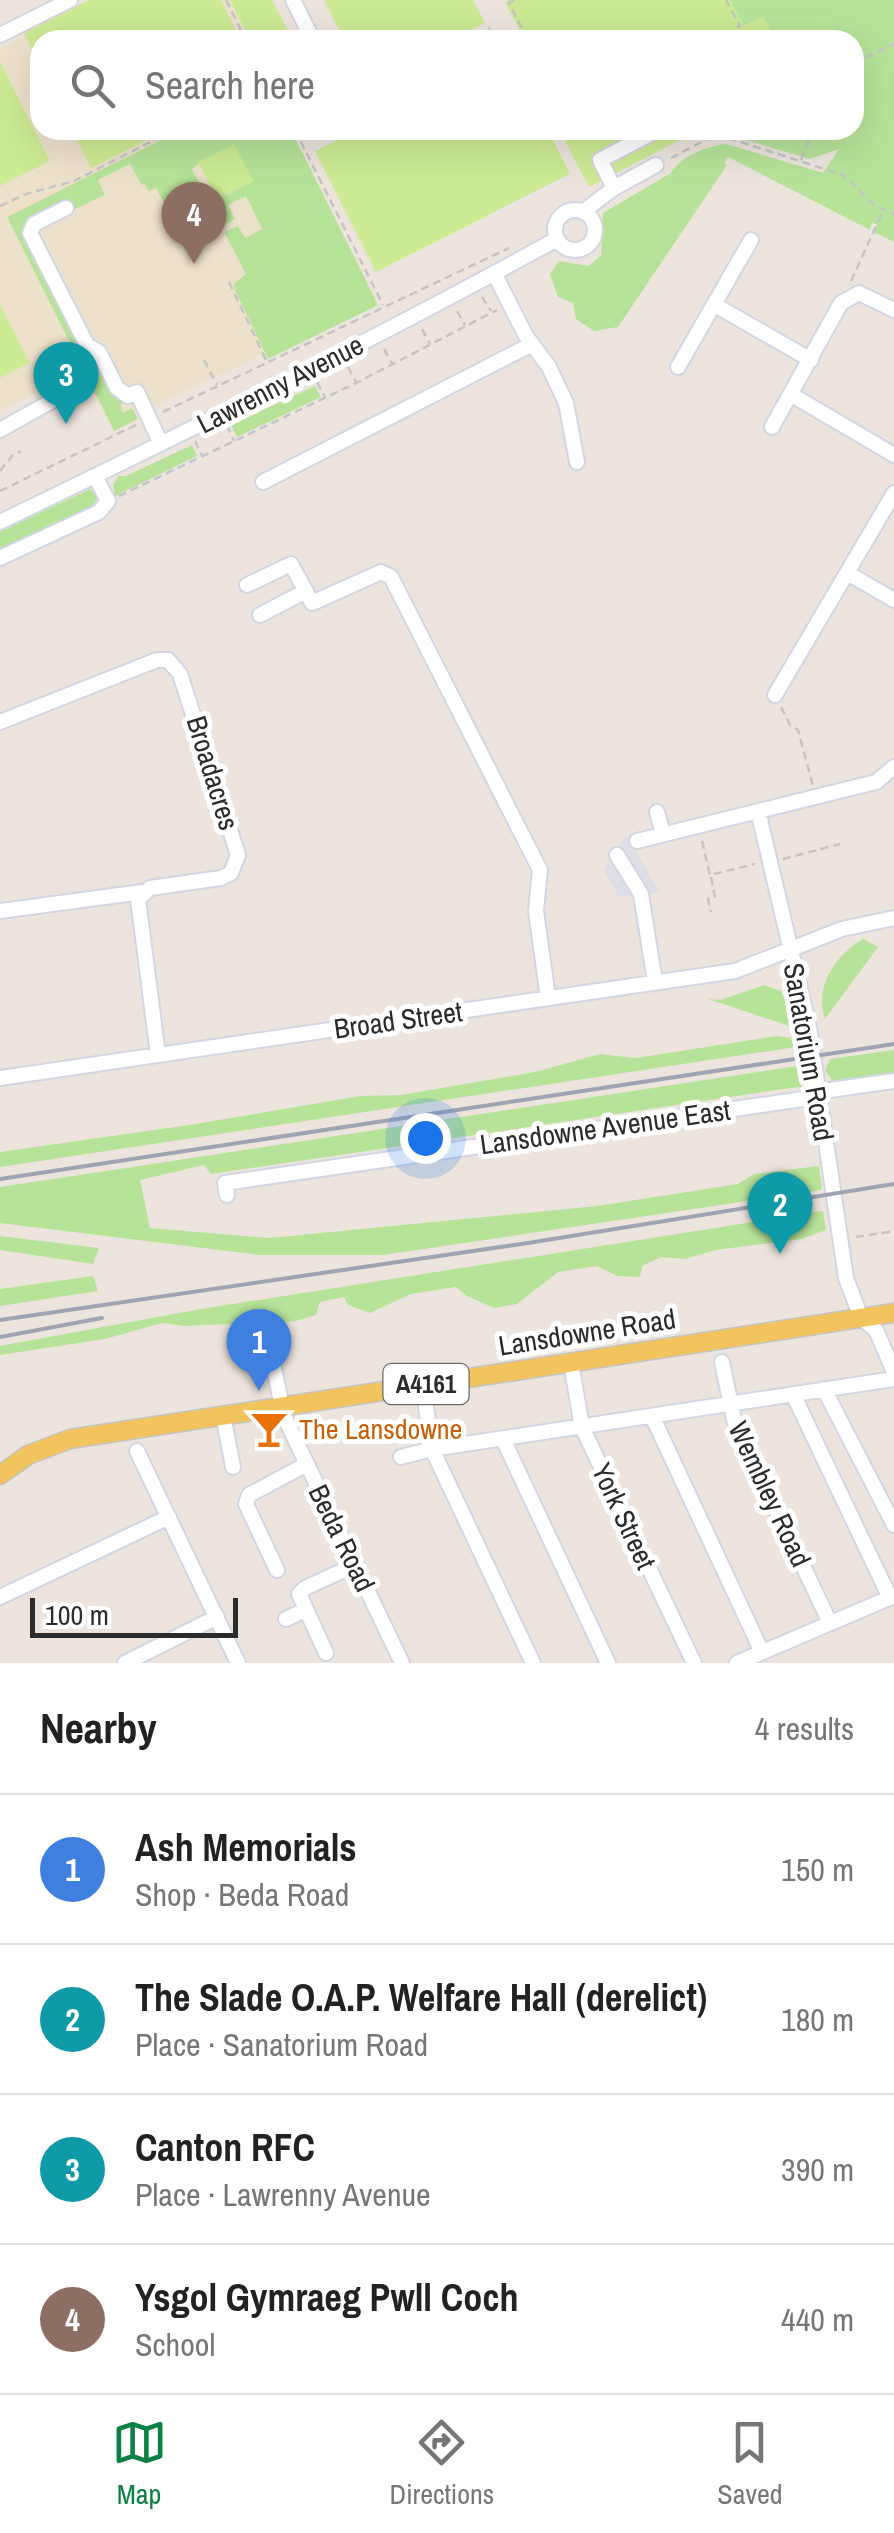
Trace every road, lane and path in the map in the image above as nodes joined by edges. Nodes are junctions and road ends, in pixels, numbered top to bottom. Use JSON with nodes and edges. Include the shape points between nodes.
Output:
{"nodes":[{"id":1,"x":70,"y":0,"type":"edge"},
{"id":2,"x":226,"y":0,"type":"edge"},
{"id":3,"x":293,"y":0,"type":"edge"},
{"id":4,"x":512,"y":0,"type":"edge"},
{"id":5,"x":726,"y":0,"type":"edge"},
{"id":6,"x":490,"y":28,"type":"dead end"},
{"id":7,"x":241,"y":30,"type":"edge"},
{"id":8,"x":308,"y":30,"type":"edge"},
{"id":9,"x":486,"y":30,"type":"edge"},
{"id":10,"x":523,"y":30,"type":"edge"},
{"id":11,"x":733,"y":30,"type":"edge"},
{"id":12,"x":0,"y":34,"type":"edge"},
{"id":13,"x":894,"y":44,"type":"edge"},
{"id":14,"x":864,"y":58,"type":"edge"},
{"id":15,"x":154,"y":140,"type":"edge"},
{"id":16,"x":300,"y":140,"type":"edge"},
{"id":17,"x":639,"y":140,"type":"edge"},
{"id":18,"x":705,"y":140,"type":"edge"},
{"id":19,"x":736,"y":140,"type":"edge"},
{"id":20,"x":809,"y":140,"type":"edge"},
{"id":21,"x":802,"y":160,"type":"junction"},
{"id":22,"x":656,"y":166,"type":"joint"},
{"id":23,"x":614,"y":188,"type":"junction"},
{"id":24,"x":0,"y":206,"type":"edge"},
{"id":25,"x":66,"y":208,"type":"dead end"},
{"id":26,"x":884,"y":210,"type":"junction"},
{"id":27,"x":584,"y":211,"type":"junction"},
{"id":28,"x":894,"y":214,"type":"edge"},
{"id":29,"x":556,"y":239,"type":"junction"},
{"id":30,"x":751,"y":240,"type":"dead end"},
{"id":31,"x":520,"y":243,"type":"dead end"},
{"id":32,"x":494,"y":274,"type":"junction"},
{"id":33,"x":229,"y":282,"type":"dead end"},
{"id":34,"x":474,"y":284,"type":"junction"},
{"id":35,"x":854,"y":295,"type":"junction"},
{"id":36,"x":450,"y":298,"type":"junction"},
{"id":37,"x":511,"y":302,"type":"junction"},
{"id":38,"x":383,"y":306,"type":"junction"},
{"id":39,"x":715,"y":306,"type":"junction"},
{"id":40,"x":894,"y":310,"type":"edge"},
{"id":41,"x":492,"y":313,"type":"junction"},
{"id":42,"x":415,"y":316,"type":"junction"},
{"id":43,"x":466,"y":327,"type":"junction"},
{"id":44,"x":377,"y":336,"type":"junction"},
{"id":45,"x":532,"y":344,"type":"junction"},
{"id":46,"x":430,"y":346,"type":"junction"},
{"id":47,"x":341,"y":354,"type":"junction"},
{"id":48,"x":204,"y":360,"type":"dead end"},
{"id":49,"x":811,"y":360,"type":"junction"},
{"id":50,"x":268,"y":362,"type":"junction"},
{"id":51,"x":393,"y":365,"type":"junction"},
{"id":52,"x":678,"y":368,"type":"dead end"},
{"id":53,"x":311,"y":369,"type":"junction"},
{"id":54,"x":356,"y":383,"type":"junction"},
{"id":55,"x":217,"y":386,"type":"junction"},
{"id":56,"x":74,"y":388,"type":"dead end"},
{"id":57,"x":792,"y":395,"type":"junction"},
{"id":58,"x":326,"y":398,"type":"junction"},
{"id":59,"x":222,"y":415,"type":"junction"},
{"id":60,"x":150,"y":418,"type":"junction"},
{"id":61,"x":772,"y":427,"type":"dead end"},
{"id":62,"x":0,"y":430,"type":"edge"},
{"id":63,"x":235,"y":442,"type":"junction"},
{"id":64,"x":162,"y":444,"type":"junction"},
{"id":65,"x":21,"y":451,"type":"dead end"},
{"id":66,"x":894,"y":455,"type":"edge"},
{"id":67,"x":578,"y":462,"type":"dead end"},
{"id":68,"x":0,"y":471,"type":"edge"},
{"id":69,"x":96,"y":476,"type":"junction"},
{"id":70,"x":263,"y":482,"type":"dead end"},
{"id":71,"x":0,"y":491,"type":"edge"},
{"id":72,"x":894,"y":493,"type":"edge"},
{"id":73,"x":108,"y":501,"type":"junction"},
{"id":74,"x":0,"y":522,"type":"edge"},
{"id":75,"x":0,"y":558,"type":"edge"},
{"id":76,"x":848,"y":574,"type":"junction"},
{"id":77,"x":247,"y":585,"type":"dead end"},
{"id":78,"x":306,"y":591,"type":"junction"},
{"id":79,"x":894,"y":600,"type":"edge"},
{"id":80,"x":260,"y":616,"type":"dead end"},
{"id":81,"x":775,"y":694,"type":"joint"},
{"id":82,"x":0,"y":722,"type":"edge"},
{"id":83,"x":894,"y":767,"type":"edge"},
{"id":84,"x":816,"y":797,"type":"junction"},
{"id":85,"x":758,"y":811,"type":"junction"},
{"id":86,"x":657,"y":812,"type":"dead end"},
{"id":87,"x":699,"y":826,"type":"junction"},
{"id":88,"x":663,"y":834,"type":"junction"},
{"id":89,"x":637,"y":840,"type":"dead end"},
{"id":90,"x":840,"y":844,"type":"dead end"},
{"id":91,"x":617,"y":856,"type":"dead end"},
{"id":92,"x":772,"y":861,"type":"junction"},
{"id":93,"x":710,"y":875,"type":"junction"},
{"id":94,"x":142,"y":892,"type":"junction"},
{"id":95,"x":0,"y":911,"type":"edge"},
{"id":96,"x":711,"y":912,"type":"dead end"},
{"id":97,"x":894,"y":918,"type":"edge"},
{"id":98,"x":792,"y":949,"type":"junction"},
{"id":99,"x":655,"y":982,"type":"junction"},
{"id":100,"x":548,"y":998,"type":"junction"},
{"id":101,"x":158,"y":1055,"type":"junction"},
{"id":102,"x":0,"y":1078,"type":"edge"},
{"id":103,"x":894,"y":1081,"type":"edge"},
{"id":104,"x":818,"y":1095,"type":"junction"},
{"id":105,"x":227,"y":1195,"type":"dead end"},
{"id":106,"x":894,"y":1232,"type":"edge"},
{"id":107,"x":839,"y":1241,"type":"junction"},
{"id":108,"x":894,"y":1313,"type":"edge"},
{"id":109,"x":861,"y":1318,"type":"junction"},
{"id":110,"x":271,"y":1354,"type":"dead end"},
{"id":111,"x":722,"y":1362,"type":"dead end"},
{"id":112,"x":571,"y":1363,"type":"junction"},
{"id":113,"x":894,"y":1375,"type":"edge"},
{"id":114,"x":824,"y":1390,"type":"junction"},
{"id":115,"x":793,"y":1394,"type":"junction"},
{"id":116,"x":730,"y":1404,"type":"junction"},
{"id":117,"x":280,"y":1406,"type":"junction"},
{"id":118,"x":426,"y":1407,"type":"dead end"},
{"id":119,"x":223,"y":1414,"type":"junction"},
{"id":120,"x":653,"y":1418,"type":"junction"},
{"id":121,"x":582,"y":1427,"type":"junction"},
{"id":122,"x":503,"y":1439,"type":"junction"},
{"id":123,"x":432,"y":1449,"type":"junction"},
{"id":124,"x":138,"y":1452,"type":"dead end"},
{"id":125,"x":401,"y":1457,"type":"dead end"},
{"id":126,"x":307,"y":1464,"type":"junction"},
{"id":127,"x":233,"y":1467,"type":"dead end"},
{"id":128,"x":0,"y":1475,"type":"edge"},
{"id":129,"x":168,"y":1516,"type":"junction"},
{"id":130,"x":894,"y":1525,"type":"edge"},
{"id":131,"x":356,"y":1564,"type":"junction"},
{"id":132,"x":277,"y":1570,"type":"dead end"},
{"id":133,"x":892,"y":1597,"type":"edge"},
{"id":134,"x":0,"y":1598,"type":"edge"},
{"id":135,"x":305,"y":1610,"type":"junction"},
{"id":136,"x":217,"y":1618,"type":"junction"},
{"id":137,"x":286,"y":1619,"type":"dead end"},
{"id":138,"x":830,"y":1623,"type":"junction"},
{"id":139,"x":762,"y":1652,"type":"junction"},
{"id":140,"x":326,"y":1653,"type":"dead end"},
{"id":141,"x":125,"y":1663,"type":"edge"},
{"id":142,"x":238,"y":1663,"type":"edge"},
{"id":143,"x":402,"y":1663,"type":"edge"},
{"id":144,"x":533,"y":1663,"type":"edge"},
{"id":145,"x":608,"y":1663,"type":"edge"},
{"id":146,"x":694,"y":1663,"type":"edge"},
{"id":147,"x":737,"y":1663,"type":"edge"}],
"edges":[{"from":1,"to":12,"type":"street"},
{"from":2,"to":7,"type":"path"},
{"from":3,"to":8,"type":"street"},
{"from":4,"to":10,"type":"path"},
{"from":5,"to":11,"type":"path","via":[[740,26]]},
{"from":6,"to":9,"type":"path"},
{"from":13,"to":14,"type":"path"},
{"from":15,"to":24,"type":"path","via":[[74,181]]},
{"from":16,"to":38,"type":"path"},
{"from":17,"to":23,"type":"street","via":[[600,160]]},
{"from":18,"to":22,"type":"path"},
{"from":19,"to":21,"type":"path"},
{"from":20,"to":21,"type":"path"},
{"from":21,"to":26,"type":"path","via":[[843,175]]},
{"from":22,"to":23,"type":"street","name":"Lawrenny Avenue"},
{"from":23,"to":27,"type":"street","name":"Lawrenny Avenue"},
{"from":25,"to":60,"type":"street","via":[[34,224],[30,233],[87,345],[100,352],[120,392],[137,392]]},
{"from":26,"to":28,"type":"path"},
{"from":26,"to":35,"type":"path","via":[[851,280]]},
{"from":27,"to":29,"type":"street","name":"Lawrenny Avenue","via":[[560,215]]},
{"from":27,"to":29,"type":"street","name":"Lawrenny Avenue","via":[[595,228],[587,246],[574,250]]},
{"from":29,"to":32,"type":"street","name":"Lawrenny Avenue"},
{"from":30,"to":39,"type":"street"},
{"from":31,"to":38,"type":"path"},
{"from":32,"to":34,"type":"street","name":"Lawrenny Avenue"},
{"from":32,"to":37,"type":"street"},
{"from":33,"to":50,"type":"path"},
{"from":34,"to":36,"type":"street","name":"Lawrenny Avenue"},
{"from":34,"to":41,"type":"path"},
{"from":35,"to":40,"type":"street"},
{"from":35,"to":49,"type":"street","via":[[841,303]]},
{"from":36,"to":42,"type":"street","name":"Lawrenny Avenue"},
{"from":36,"to":43,"type":"path"},
{"from":37,"to":41,"type":"path"},
{"from":37,"to":45,"type":"street"},
{"from":38,"to":50,"type":"path"},
{"from":39,"to":49,"type":"street"},
{"from":39,"to":52,"type":"street"},
{"from":41,"to":43,"type":"path"},
{"from":42,"to":44,"type":"street","name":"Lawrenny Avenue"},
{"from":42,"to":46,"type":"path"},
{"from":43,"to":46,"type":"path"},
{"from":44,"to":47,"type":"street","name":"Lawrenny Avenue"},
{"from":44,"to":51,"type":"path"},
{"from":45,"to":67,"type":"street","via":[[566,403]]},
{"from":45,"to":70,"type":"street"},
{"from":46,"to":51,"type":"path"},
{"from":47,"to":53,"type":"street","name":"Lawrenny Avenue"},
{"from":47,"to":54,"type":"path"},
{"from":48,"to":55,"type":"path"},
{"from":49,"to":57,"type":"street"},
{"from":50,"to":55,"type":"path"},
{"from":51,"to":54,"type":"path"},
{"from":53,"to":58,"type":"path"},
{"from":53,"to":59,"type":"street","name":"Lawrenny Avenue"},
{"from":54,"to":58,"type":"path"},
{"from":55,"to":60,"type":"path"},
{"from":56,"to":62,"type":"street"},
{"from":57,"to":61,"type":"street"},
{"from":57,"to":66,"type":"street"},
{"from":58,"to":63,"type":"path"},
{"from":59,"to":63,"type":"path"},
{"from":59,"to":64,"type":"street","name":"Lawrenny Avenue"},
{"from":60,"to":64,"type":"street"},
{"from":60,"to":71,"type":"path"},
{"from":63,"to":73,"type":"path"},
{"from":64,"to":69,"type":"street","name":"Lawrenny Avenue"},
{"from":65,"to":68,"type":"path"},
{"from":69,"to":73,"type":"street"},
{"from":69,"to":74,"type":"street","name":"Lawrenny Avenue"},
{"from":72,"to":76,"type":"street"},
{"from":73,"to":75,"type":"street","via":[[98,512]]},
{"from":76,"to":79,"type":"street"},
{"from":76,"to":81,"type":"street"},
{"from":77,"to":78,"type":"street","via":[[291,564]]},
{"from":78,"to":80,"type":"street"},
{"from":78,"to":100,"type":"street","via":[[312,602],[381,572],[391,577],[540,870],[536,910]]},
{"from":81,"to":84,"type":"path","via":[[798,730]]},
{"from":82,"to":94,"type":"street","name":"Broadacres","via":[[157,660],[168,660],[180,674],[238,855],[222,878]]},
{"from":83,"to":84,"type":"street","via":[[876,782]]},
{"from":84,"to":85,"type":"street"},
{"from":85,"to":87,"type":"street"},
{"from":85,"to":92,"type":"street"},
{"from":86,"to":88,"type":"street"},
{"from":87,"to":88,"type":"street"},
{"from":87,"to":93,"type":"path"},
{"from":88,"to":89,"type":"street"},
{"from":90,"to":92,"type":"path"},
{"from":91,"to":99,"type":"street","via":[[640,894]]},
{"from":92,"to":93,"type":"path"},
{"from":92,"to":98,"type":"street"},
{"from":93,"to":96,"type":"path","via":[[716,897],[708,899]]},
{"from":94,"to":95,"type":"street"},
{"from":94,"to":101,"type":"street","via":[[138,908]]},
{"from":97,"to":98,"type":"street","name":"Sanatorium Road"},
{"from":98,"to":99,"type":"street","name":"Broad Street","via":[[735,971]]},
{"from":98,"to":104,"type":"street","name":"Sanatorium Road"},
{"from":99,"to":100,"type":"street","name":"Broad Street"},
{"from":100,"to":101,"type":"street","name":"Broad Street"},
{"from":101,"to":102,"type":"street","name":"Broad Street"},
{"from":103,"to":104,"type":"street"},
{"from":104,"to":105,"type":"street","name":"Lansdowne Avenue East","via":[[225,1183]]},
{"from":104,"to":107,"type":"street","name":"Sanatorium Road"},
{"from":106,"to":107,"type":"path"},
{"from":107,"to":109,"type":"street","name":"Sanatorium Road"},
{"from":108,"to":109,"type":"main road","name":"Lansdowne Road","number":"A4161"},
{"from":109,"to":112,"type":"main road","name":"Lansdowne Road","number":"A4161"},
{"from":109,"to":113,"type":"street","name":"Sanatorium Road","via":[[876,1330]]},
{"from":110,"to":117,"type":"street","name":"Beda Road"},
{"from":111,"to":116,"type":"street","name":"Wembley Road"},
{"from":112,"to":117,"type":"main road","name":"Lansdowne Road","number":"A4161"},
{"from":112,"to":121,"type":"street","name":"York Street"},
{"from":113,"to":114,"type":"street"},
{"from":114,"to":115,"type":"street"},
{"from":114,"to":130,"type":"street"},
{"from":115,"to":116,"type":"street"},
{"from":115,"to":133,"type":"street"},
{"from":116,"to":120,"type":"street"},
{"from":116,"to":138,"type":"street","name":"Wembley Road"},
{"from":117,"to":119,"type":"main road","name":"Lansdowne Road","number":"A4161"},
{"from":117,"to":126,"type":"street","name":"Beda Road"},
{"from":118,"to":123,"type":"street"},
{"from":119,"to":127,"type":"street"},
{"from":119,"to":128,"type":"main road","name":"Lansdowne Road","number":"A4161","via":[[70,1438],[28,1454]]},
{"from":120,"to":121,"type":"street"},
{"from":120,"to":139,"type":"street"},
{"from":121,"to":122,"type":"street"},
{"from":121,"to":146,"type":"street","name":"York Street"},
{"from":122,"to":123,"type":"street"},
{"from":122,"to":145,"type":"street"},
{"from":123,"to":125,"type":"street"},
{"from":123,"to":144,"type":"street"},
{"from":124,"to":129,"type":"street"},
{"from":126,"to":131,"type":"street","name":"Beda Road"},
{"from":126,"to":132,"type":"street","via":[[249,1495],[246,1504]]},
{"from":129,"to":134,"type":"street"},
{"from":129,"to":136,"type":"street"},
{"from":131,"to":135,"type":"street","via":[[302,1591]]},
{"from":131,"to":143,"type":"street","name":"Beda Road"},
{"from":133,"to":138,"type":"street"},
{"from":135,"to":137,"type":"street"},
{"from":135,"to":140,"type":"street"},
{"from":136,"to":141,"type":"street"},
{"from":136,"to":142,"type":"street"},
{"from":138,"to":139,"type":"street"},
{"from":139,"to":147,"type":"street"}]}
